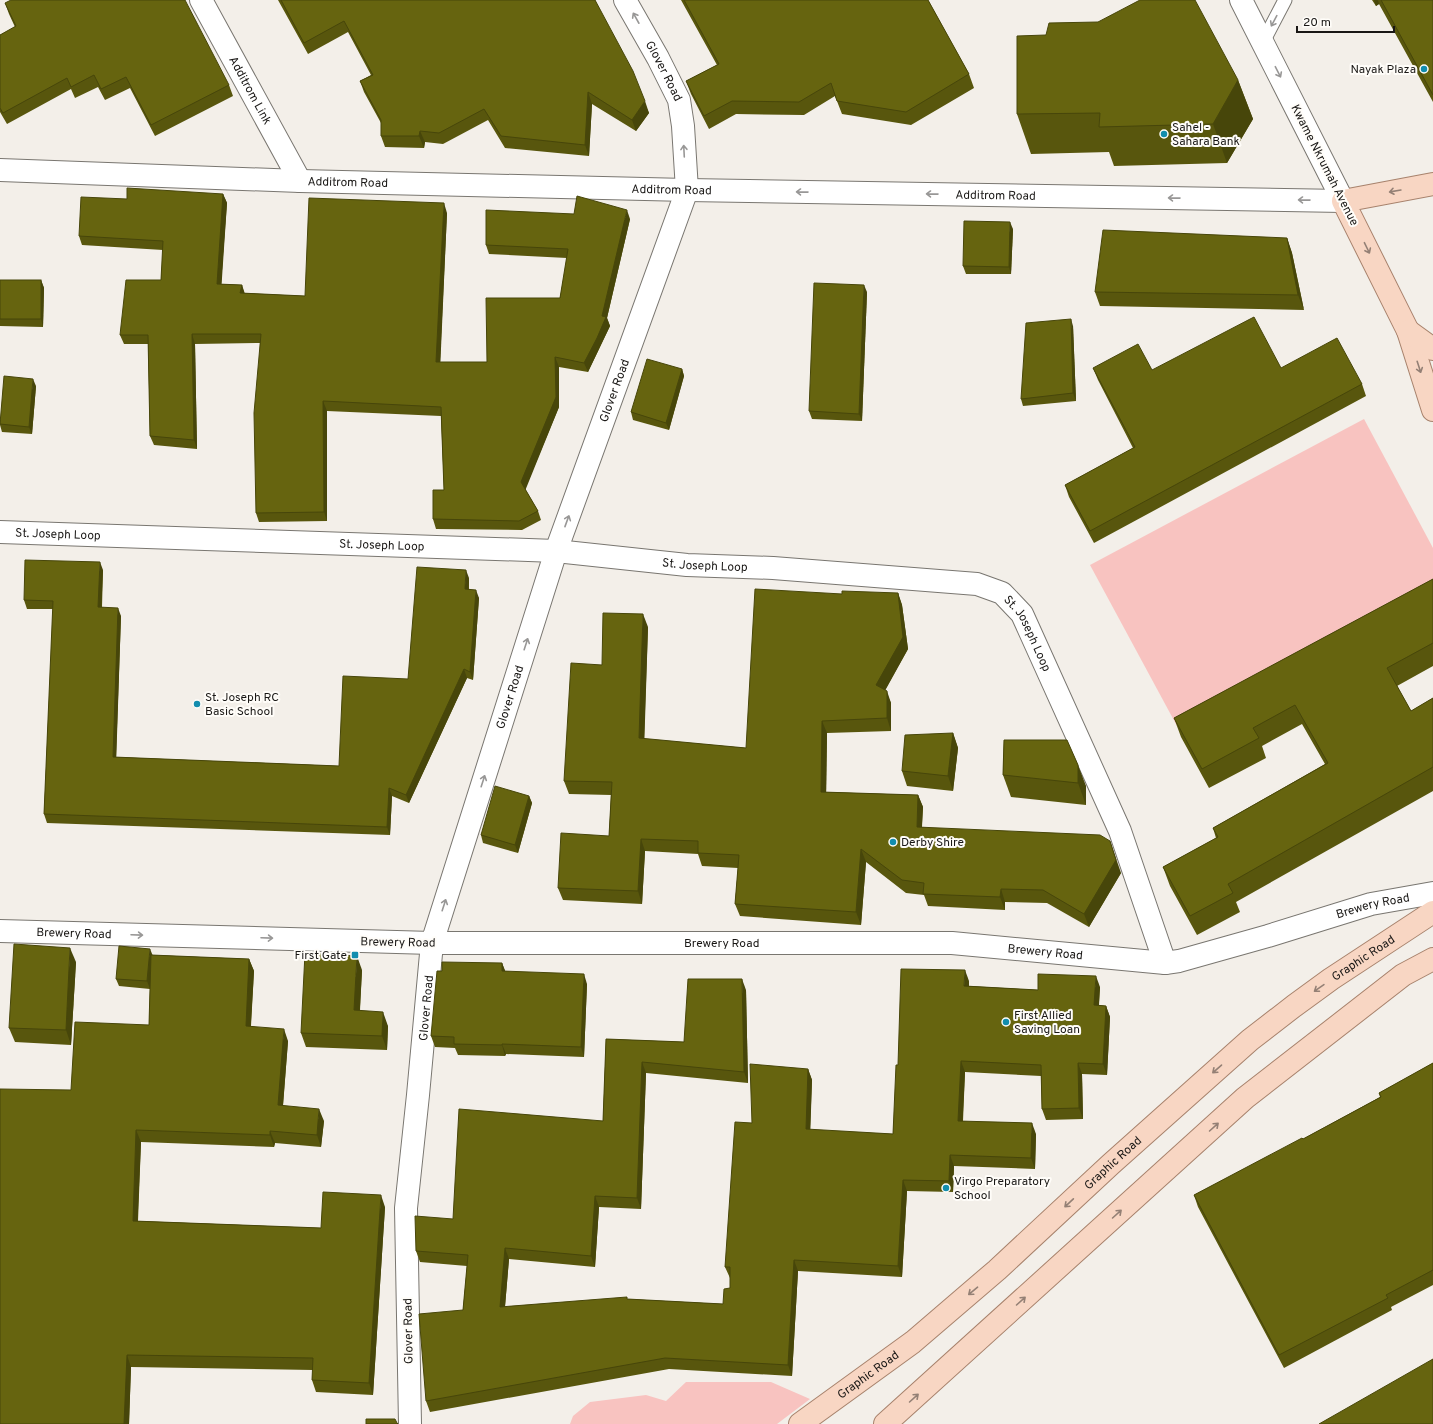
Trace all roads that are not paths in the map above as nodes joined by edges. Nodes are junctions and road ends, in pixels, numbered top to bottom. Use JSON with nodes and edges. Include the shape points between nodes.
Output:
{"nodes":[{"id":1,"x":201,"y":0,"type":"edge"},
{"id":2,"x":626,"y":0,"type":"edge"},
{"id":3,"x":1241,"y":0,"type":"edge"},
{"id":4,"x":1285,"y":0,"type":"edge"},
{"id":5,"x":1263,"y":42,"type":"junction"},
{"id":6,"x":0,"y":170,"type":"edge"},
{"id":7,"x":300,"y":181,"type":"junction"},
{"id":8,"x":1433,"y":184,"type":"edge"},
{"id":9,"x":687,"y":190,"type":"junction"},
{"id":10,"x":1343,"y":201,"type":"junction"},
{"id":11,"x":1408,"y":331,"type":"junction"},
{"id":12,"x":1433,"y":349,"type":"edge"},
{"id":13,"x":1433,"y":410,"type":"edge"},
{"id":14,"x":0,"y":532,"type":"edge"},
{"id":15,"x":556,"y":551,"type":"junction"},
{"id":16,"x":1433,"y":894,"type":"edge"},
{"id":17,"x":1433,"y":912,"type":"edge"},
{"id":18,"x":0,"y":931,"type":"edge"},
{"id":19,"x":432,"y":943,"type":"junction"},
{"id":20,"x":1433,"y":959,"type":"edge"},
{"id":21,"x":1165,"y":963,"type":"junction"},
{"id":22,"x":410,"y":1424,"type":"edge"},
{"id":23,"x":800,"y":1424,"type":"edge"},
{"id":24,"x":885,"y":1424,"type":"edge"}],
"edges":[{"from":1,"to":7,"type":"street","name":"Additrom Link"},
{"from":9,"to":2,"type":"street","name":"Glover Road","one_way":true,"via":[[679,100]]},
{"from":3,"to":5,"type":"street","name":"Kwame Nkrumah Avenue"},
{"from":4,"to":5,"type":"lane","one_way":true},
{"from":5,"to":10,"type":"street","name":"Kwame Nkrumah Avenue","one_way":true},
{"from":6,"to":7,"type":"street","name":"Additrom Road"},
{"from":7,"to":9,"type":"street","name":"Additrom Road"},
{"from":8,"to":10,"type":"main road","one_way":true},
{"from":10,"to":9,"type":"street","name":"Additrom Road","one_way":true},
{"from":15,"to":9,"type":"street","name":"Glover Road","one_way":true},
{"from":10,"to":11,"type":"main road","name":"Kwame Nkrumah Avenue","one_way":true},
{"from":11,"to":12,"type":"main road","name":"Kwame Nkrumah Avenue"},
{"from":11,"to":13,"type":"main road","name":"Kwame Nkrumah Avenue","one_way":true},
{"from":14,"to":15,"type":"street","name":"St. Joseph Loop"},
{"from":19,"to":15,"type":"street","name":"Glover Road","one_way":true},
{"from":15,"to":21,"type":"street","name":"St. Joseph Loop","via":[[687,565],[773,568],[977,584],[1002,593],[1022,614],[1120,831]]},
{"from":16,"to":21,"type":"street","name":"Brewery Road","via":[[1371,904],[1268,936]]},
{"from":17,"to":23,"type":"main road","name":"Graphic Road","one_way":true,"via":[[1331,979],[1250,1040],[997,1270],[913,1342]]},
{"from":18,"to":19,"type":"street","name":"Brewery Road","one_way":true},
{"from":19,"to":21,"type":"street","name":"Brewery Road","via":[[952,943]]},
{"from":19,"to":22,"type":"street","name":"Glover Road","via":[[406,1208]]},
{"from":24,"to":20,"type":"main road","one_way":true,"via":[[1245,1098],[1404,976]]}]}
